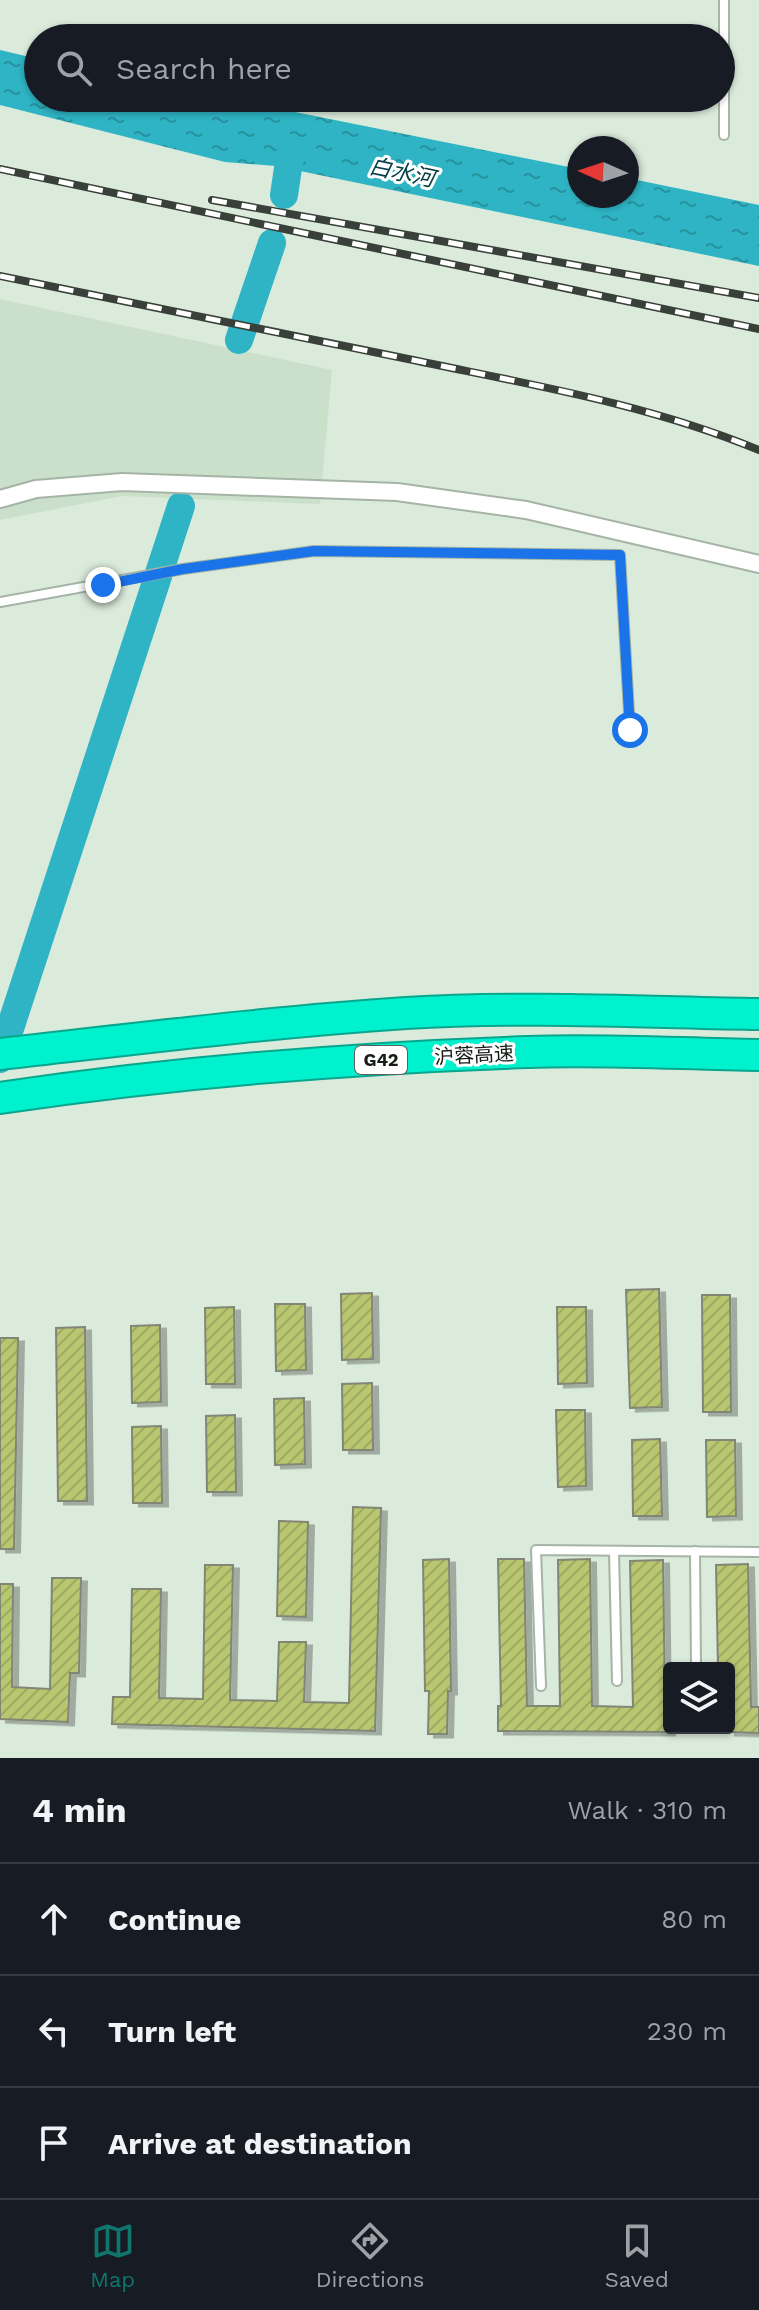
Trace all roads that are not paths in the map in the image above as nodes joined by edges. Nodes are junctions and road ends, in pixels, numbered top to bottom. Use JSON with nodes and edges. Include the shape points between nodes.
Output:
{"nodes":[{"id":1,"x":724,"y":0,"type":"edge"},
{"id":2,"x":724,"y":24,"type":"edge"},
{"id":3,"x":724,"y":112,"type":"edge"},
{"id":4,"x":724,"y":135,"type":"dead end"},
{"id":5,"x":0,"y":499,"type":"edge"},
{"id":6,"x":759,"y":564,"type":"edge"},
{"id":7,"x":0,"y":602,"type":"edge"},
{"id":8,"x":630,"y":730,"type":"dead end"},
{"id":9,"x":759,"y":992,"type":"edge"},
{"id":10,"x":534,"y":1010,"type":"junction"},
{"id":11,"x":759,"y":1014,"type":"edge"},
{"id":12,"x":13,"y":1053,"type":"edge"},
{"id":13,"x":759,"y":1055,"type":"edge"},
{"id":14,"x":3,"y":1098,"type":"edge"},
{"id":15,"x":614,"y":1551,"type":"junction"},
{"id":16,"x":695,"y":1551,"type":"junction"},
{"id":17,"x":759,"y":1552,"type":"edge"},
{"id":18,"x":696,"y":1662,"type":"edge"},
{"id":19,"x":617,"y":1681,"type":"dead end"},
{"id":20,"x":541,"y":1686,"type":"dead end"}],
"edges":[{"from":1,"to":2,"type":"lane"},
{"from":3,"to":4,"type":"lane"},
{"from":5,"to":6,"type":"street","via":[[36,489],[122,482],[397,492],[526,510]]},
{"from":7,"to":8,"type":"lane","via":[[314,551],[620,555]]},
{"from":9,"to":10,"type":"highway"},
{"from":10,"to":11,"type":"highway","number":"G42"},
{"from":10,"to":12,"type":"highway","number":"G42","via":[[407,1013]]},
{"from":13,"to":14,"type":"highway","name":"沪蓉高速","number":"G42","via":[[530,1052],[325,1064]]},
{"from":15,"to":16,"type":"lane"},
{"from":15,"to":19,"type":"lane"},
{"from":15,"to":20,"type":"lane","via":[[536,1550]]},
{"from":16,"to":17,"type":"lane"},
{"from":16,"to":18,"type":"lane"}]}
